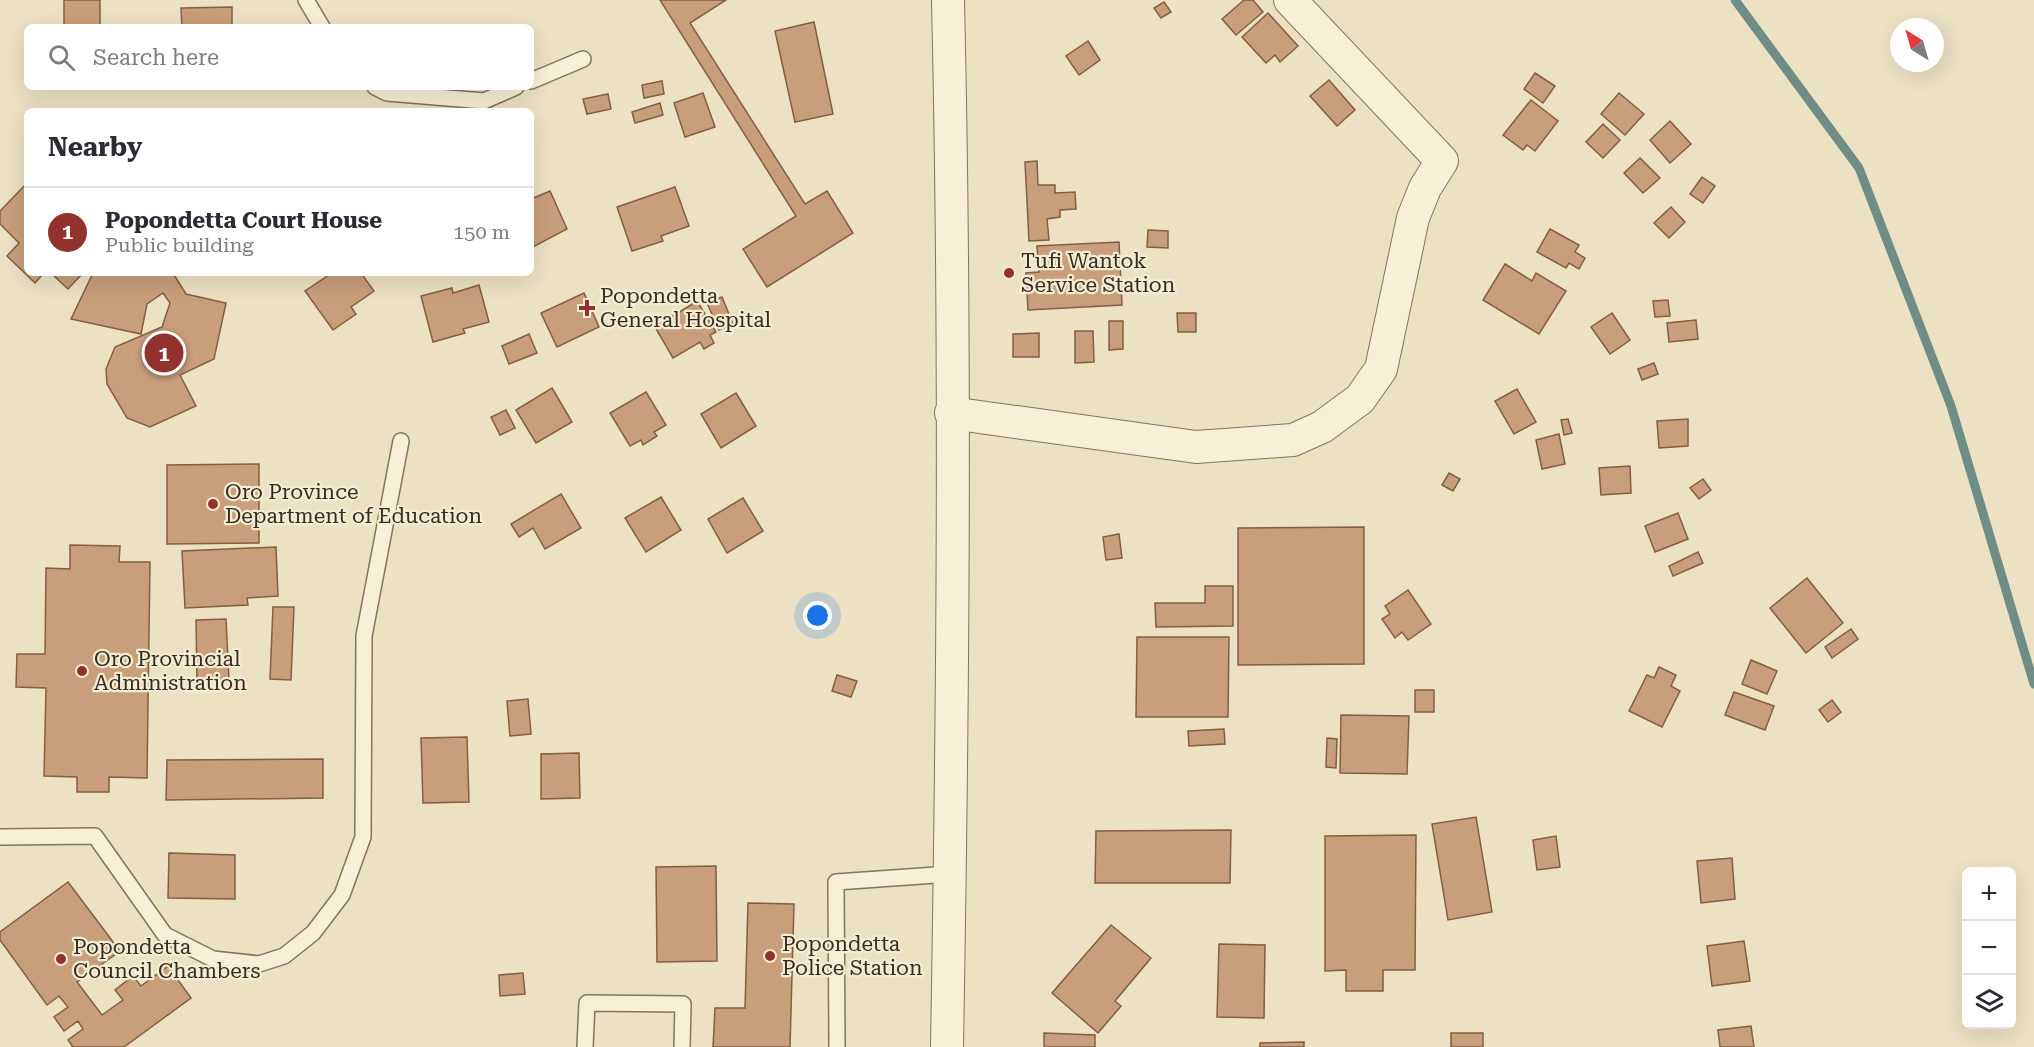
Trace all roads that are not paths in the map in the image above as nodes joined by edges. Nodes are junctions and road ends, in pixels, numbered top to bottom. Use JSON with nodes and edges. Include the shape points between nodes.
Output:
{"nodes":[{"id":1,"x":306,"y":0,"type":"edge"},
{"id":2,"x":948,"y":0,"type":"edge"},
{"id":3,"x":1290,"y":0,"type":"edge"},
{"id":4,"x":320,"y":24,"type":"edge"},
{"id":5,"x":583,"y":58,"type":"dead end"},
{"id":6,"x":534,"y":80,"type":"edge"},
{"id":7,"x":381,"y":90,"type":"edge"},
{"id":8,"x":509,"y":90,"type":"edge"},
{"id":9,"x":951,"y":413,"type":"junction"},
{"id":10,"x":401,"y":441,"type":"dead end"},
{"id":11,"x":0,"y":837,"type":"edge"},
{"id":12,"x":950,"y":874,"type":"junction"},
{"id":13,"x":585,"y":1047,"type":"edge"},
{"id":14,"x":682,"y":1047,"type":"edge"},
{"id":15,"x":837,"y":1047,"type":"edge"},
{"id":16,"x":947,"y":1047,"type":"edge"}],
"edges":[{"from":1,"to":4,"type":"lane"},
{"from":2,"to":9,"type":"street"},
{"from":3,"to":9,"type":"street","via":[[1442,161],[1413,218],[1381,369],[1360,399],[1322,427],[1293,440],[1196,447]]},
{"from":5,"to":6,"type":"lane"},
{"from":7,"to":8,"type":"lane","via":[[484,101]]},
{"from":9,"to":12,"type":"street"},
{"from":10,"to":11,"type":"lane","via":[[364,636],[363,837],[342,895],[313,933],[284,956],[259,964],[213,959],[165,935],[95,836]]},
{"from":12,"to":15,"type":"lane","via":[[836,882]]},
{"from":12,"to":16,"type":"street"},
{"from":13,"to":14,"type":"lane","via":[[587,1004],[682,1004]]}]}
